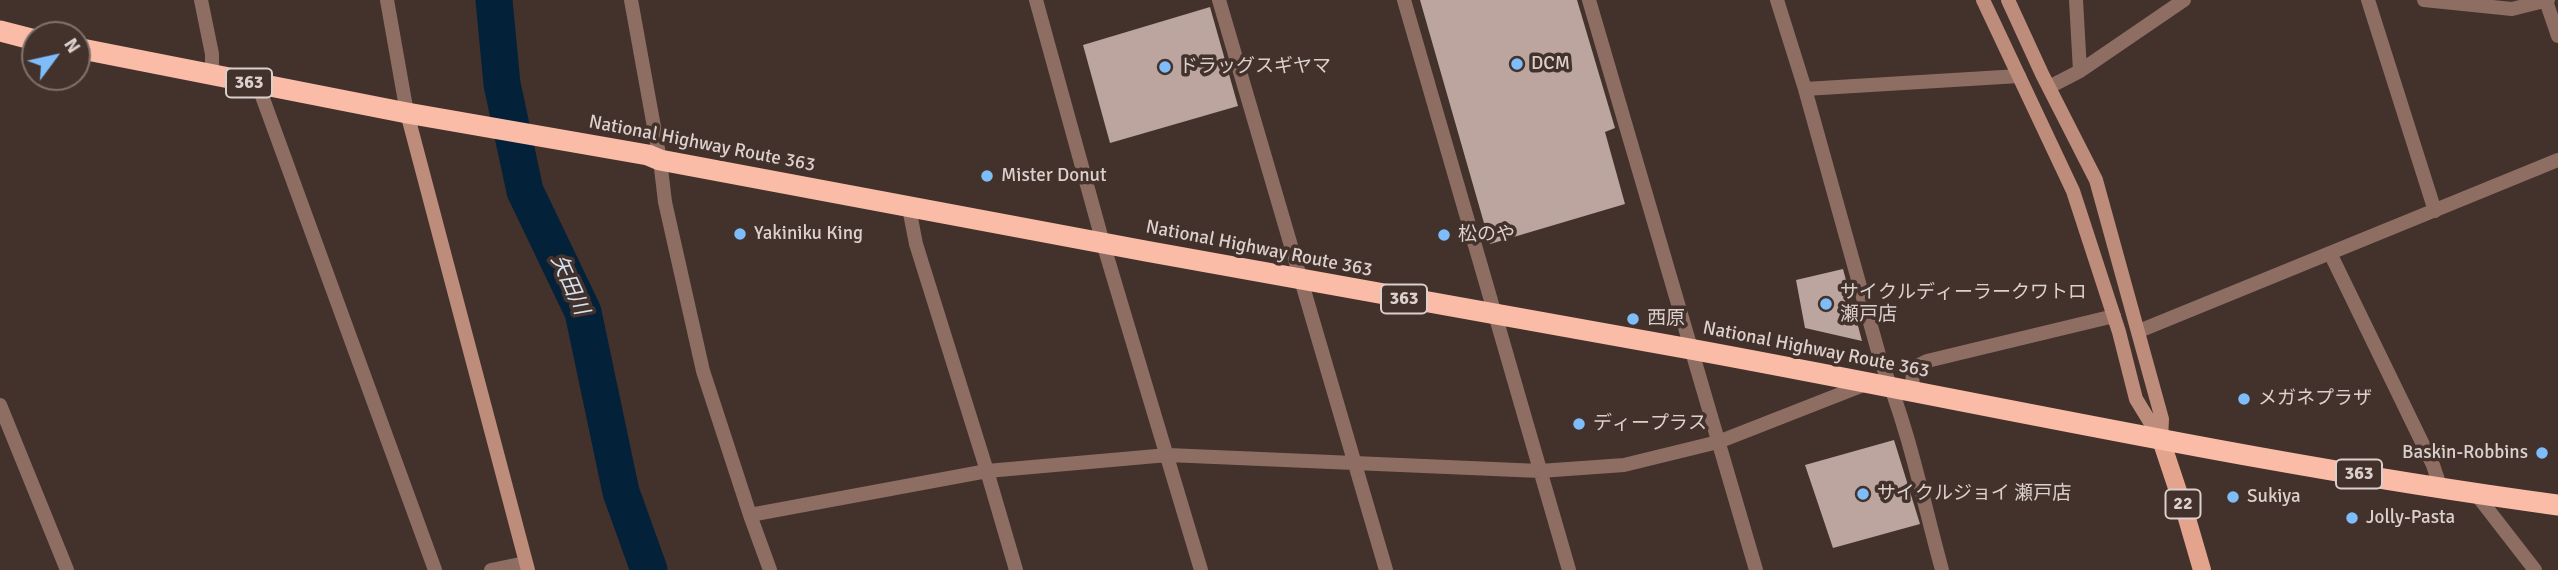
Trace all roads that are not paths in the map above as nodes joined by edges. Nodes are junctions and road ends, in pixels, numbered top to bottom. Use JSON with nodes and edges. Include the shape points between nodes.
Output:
{"nodes":[{"id":1,"x":201,"y":0,"type":"edge"},
{"id":2,"x":387,"y":0,"type":"edge"},
{"id":3,"x":631,"y":0,"type":"edge"},
{"id":4,"x":1036,"y":0,"type":"edge"},
{"id":5,"x":1219,"y":0,"type":"edge"},
{"id":6,"x":1404,"y":0,"type":"edge"},
{"id":7,"x":1589,"y":0,"type":"edge"},
{"id":8,"x":1777,"y":0,"type":"edge"},
{"id":9,"x":1983,"y":0,"type":"edge"},
{"id":10,"x":2008,"y":0,"type":"edge"},
{"id":11,"x":2076,"y":0,"type":"edge"},
{"id":12,"x":2184,"y":0,"type":"edge"},
{"id":13,"x":2368,"y":0,"type":"edge"},
{"id":14,"x":2424,"y":0,"type":"edge"},
{"id":15,"x":2547,"y":0,"type":"edge"},
{"id":16,"x":0,"y":31,"type":"edge"},
{"id":17,"x":21,"y":36,"type":"edge"},
{"id":18,"x":2558,"y":36,"type":"edge"},
{"id":19,"x":91,"y":51,"type":"edge"},
{"id":20,"x":2080,"y":71,"type":"junction"},
{"id":21,"x":212,"y":75,"type":"junction"},
{"id":22,"x":2019,"y":76,"type":"junction"},
{"id":23,"x":258,"y":85,"type":"junction"},
{"id":24,"x":2049,"y":87,"type":"junction"},
{"id":25,"x":1805,"y":89,"type":"junction"},
{"id":26,"x":415,"y":114,"type":"junction"},
{"id":27,"x":654,"y":157,"type":"junction"},
{"id":28,"x":2558,"y":160,"type":"edge"},
{"id":29,"x":909,"y":208,"type":"junction"},
{"id":30,"x":2435,"y":211,"type":"junction"},
{"id":31,"x":1103,"y":243,"type":"junction"},
{"id":32,"x":2330,"y":253,"type":"junction"},
{"id":33,"x":1300,"y":280,"type":"junction"},
{"id":34,"x":2114,"y":316,"type":"junction"},
{"id":35,"x":1497,"y":317,"type":"junction"},
{"id":36,"x":2139,"y":331,"type":"junction"},
{"id":37,"x":1692,"y":350,"type":"junction"},
{"id":38,"x":1866,"y":384,"type":"junction"},
{"id":39,"x":1902,"y":390,"type":"junction"},
{"id":40,"x":0,"y":405,"type":"edge"},
{"id":41,"x":2161,"y":440,"type":"junction"},
{"id":42,"x":1718,"y":442,"type":"junction"},
{"id":43,"x":1168,"y":455,"type":"junction"},
{"id":44,"x":1355,"y":464,"type":"junction"},
{"id":45,"x":987,"y":471,"type":"junction"},
{"id":46,"x":1540,"y":471,"type":"junction"},
{"id":47,"x":2441,"y":488,"type":"junction"},
{"id":48,"x":2476,"y":494,"type":"junction"},
{"id":49,"x":2558,"y":505,"type":"edge"},
{"id":50,"x":750,"y":515,"type":"junction"},
{"id":51,"x":527,"y":567,"type":"edge"},
{"id":52,"x":67,"y":570,"type":"edge"},
{"id":53,"x":435,"y":570,"type":"edge"},
{"id":54,"x":491,"y":570,"type":"edge"},
{"id":55,"x":770,"y":570,"type":"edge"},
{"id":56,"x":1016,"y":570,"type":"edge"},
{"id":57,"x":1201,"y":570,"type":"edge"},
{"id":58,"x":1385,"y":570,"type":"edge"},
{"id":59,"x":1569,"y":570,"type":"edge"},
{"id":60,"x":1756,"y":570,"type":"edge"},
{"id":61,"x":1942,"y":570,"type":"edge"},
{"id":62,"x":2202,"y":570,"type":"edge"},
{"id":63,"x":2535,"y":570,"type":"edge"}],
"edges":[{"from":1,"to":21,"type":"street"},
{"from":2,"to":26,"type":"street"},
{"from":3,"to":27,"type":"street"},
{"from":4,"to":31,"type":"street"},
{"from":5,"to":33,"type":"street"},
{"from":6,"to":35,"type":"street"},
{"from":7,"to":37,"type":"street"},
{"from":8,"to":25,"type":"street"},
{"from":9,"to":22,"type":"main road"},
{"from":10,"to":24,"type":"main road"},
{"from":11,"to":20,"type":"street"},
{"from":12,"to":20,"type":"street"},
{"from":13,"to":30,"type":"street"},
{"from":14,"to":15,"type":"street","via":[[2512,9]]},
{"from":15,"to":18,"type":"street"},
{"from":16,"to":17,"type":"highway"},
{"from":19,"to":21,"type":"highway","name":"National Highway Route 363","number":"363"},
{"from":20,"to":24,"type":"street"},
{"from":21,"to":23,"type":"highway","name":"National Highway Route 363","number":"363"},
{"from":22,"to":25,"type":"street"},
{"from":22,"to":34,"type":"main road","via":[[2073,191]]},
{"from":23,"to":26,"type":"highway","name":"National Highway Route 363","number":"363"},
{"from":23,"to":53,"type":"street"},
{"from":24,"to":36,"type":"main road","via":[[2096,180]]},
{"from":25,"to":39,"type":"street","via":[[1881,362]]},
{"from":26,"to":27,"type":"highway","name":"National Highway Route 363","number":"363"},
{"from":26,"to":51,"type":"main road"},
{"from":27,"to":29,"type":"highway","name":"National Highway Route 363","number":"363"},
{"from":27,"to":50,"type":"street","via":[[703,371]]},
{"from":28,"to":30,"type":"street"},
{"from":29,"to":31,"type":"highway","name":"National Highway Route 363","number":"363"},
{"from":29,"to":45,"type":"street","via":[[916,244]]},
{"from":30,"to":32,"type":"street"},
{"from":31,"to":33,"type":"highway","name":"National Highway Route 363","number":"363"},
{"from":31,"to":43,"type":"street"},
{"from":32,"to":36,"type":"street"},
{"from":32,"to":47,"type":"street"},
{"from":33,"to":35,"type":"highway","name":"National Highway Route 363","number":"363"},
{"from":33,"to":44,"type":"street"},
{"from":34,"to":39,"type":"street","via":[[1927,361],[1913,368]]},
{"from":34,"to":41,"type":"main road","via":[[2136,399]]},
{"from":35,"to":37,"type":"highway","name":"National Highway Route 363","number":"363"},
{"from":35,"to":46,"type":"street"},
{"from":36,"to":41,"type":"main road","via":[[2162,419]]},
{"from":37,"to":38,"type":"highway","name":"National Highway Route 363","number":"363"},
{"from":37,"to":42,"type":"street"},
{"from":38,"to":39,"type":"highway","name":"National Highway Route 363","number":"363"},
{"from":38,"to":42,"type":"street"},
{"from":39,"to":41,"type":"highway","name":"National Highway Route 363","number":"363"},
{"from":39,"to":61,"type":"street"},
{"from":40,"to":52,"type":"street"},
{"from":41,"to":47,"type":"highway","name":"National Highway Route 363","number":"363"},
{"from":41,"to":62,"type":"main road","number":"22"},
{"from":42,"to":46,"type":"street","via":[[1624,465]]},
{"from":42,"to":60,"type":"street"},
{"from":43,"to":44,"type":"street"},
{"from":43,"to":45,"type":"street"},
{"from":43,"to":57,"type":"street"},
{"from":44,"to":46,"type":"street"},
{"from":44,"to":58,"type":"street"},
{"from":45,"to":50,"type":"street"},
{"from":45,"to":56,"type":"street"},
{"from":46,"to":59,"type":"street"},
{"from":47,"to":48,"type":"highway","name":"National Highway Route 363","number":"363"},
{"from":48,"to":49,"type":"highway","name":"National Highway Route 363","number":"363"},
{"from":48,"to":63,"type":"street"},
{"from":50,"to":55,"type":"street"},
{"from":51,"to":54,"type":"street"}]}
